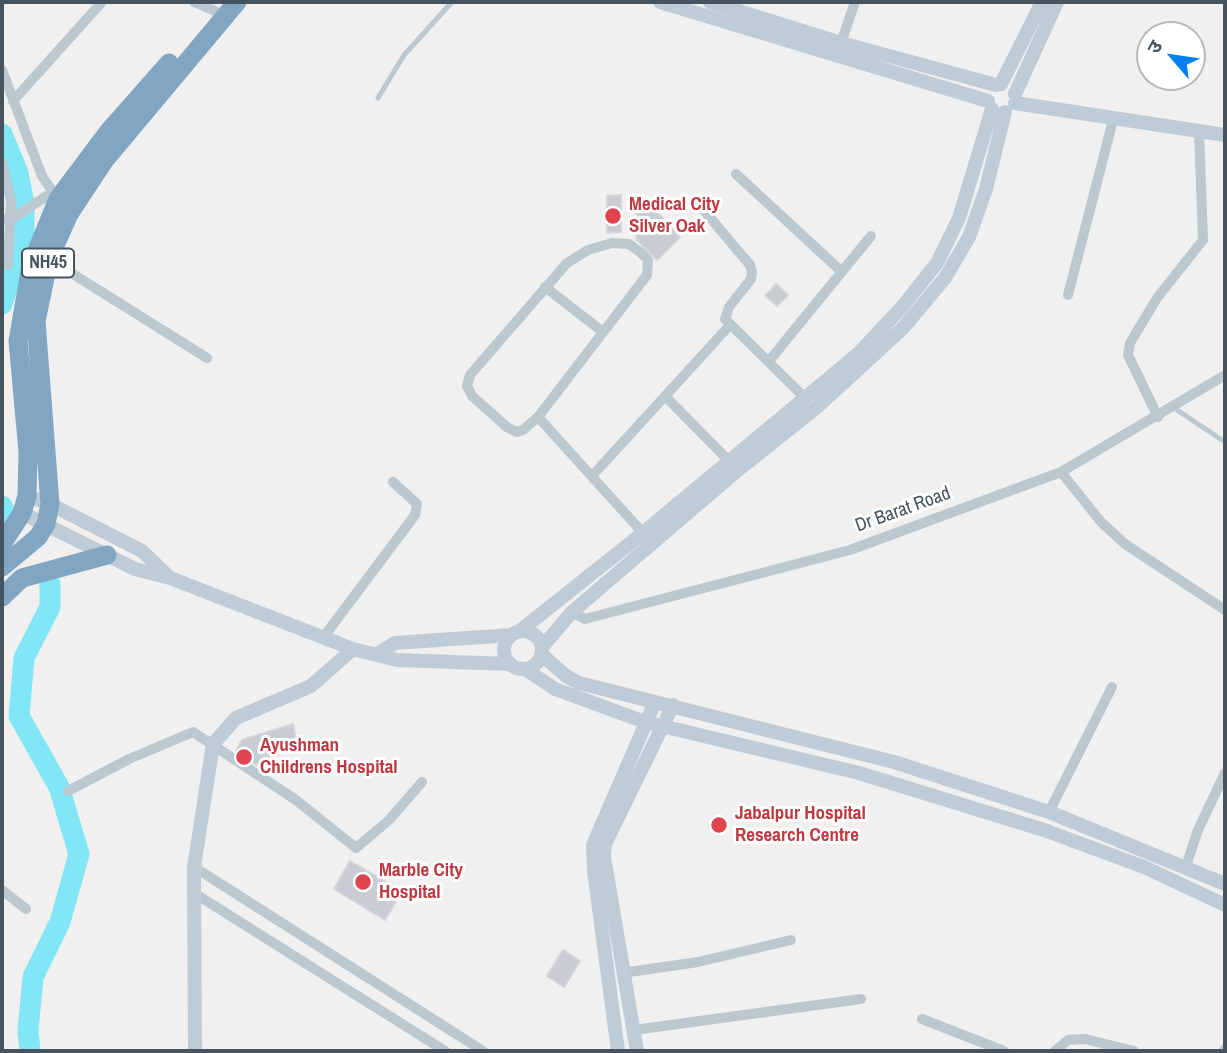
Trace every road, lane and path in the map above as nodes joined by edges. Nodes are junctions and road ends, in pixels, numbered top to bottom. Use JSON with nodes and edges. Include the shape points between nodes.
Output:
{"nodes":[{"id":1,"x":102,"y":2,"type":"edge"},
{"id":2,"x":194,"y":2,"type":"edge"},
{"id":3,"x":237,"y":2,"type":"edge"},
{"id":4,"x":452,"y":2,"type":"edge"},
{"id":5,"x":660,"y":2,"type":"edge"},
{"id":6,"x":710,"y":2,"type":"edge"},
{"id":7,"x":855,"y":2,"type":"edge"},
{"id":8,"x":1042,"y":2,"type":"edge"},
{"id":9,"x":1058,"y":2,"type":"edge"},
{"id":10,"x":219,"y":6,"type":"edge"},
{"id":11,"x":841,"y":43,"type":"junction"},
{"id":12,"x":2,"y":70,"type":"edge"},
{"id":13,"x":999,"y":85,"type":"junction"},
{"id":14,"x":378,"y":98,"type":"dead end"},
{"id":15,"x":13,"y":101,"type":"junction"},
{"id":16,"x":1003,"y":104,"type":"junction"},
{"id":17,"x":1113,"y":120,"type":"junction"},
{"id":18,"x":1199,"y":131,"type":"junction"},
{"id":19,"x":1225,"y":135,"type":"edge"},
{"id":20,"x":2,"y":163,"type":"edge"},
{"id":21,"x":736,"y":174,"type":"dead end"},
{"id":22,"x":60,"y":202,"type":"junction"},
{"id":23,"x":697,"y":202,"type":"dead end"},
{"id":24,"x":5,"y":218,"type":"edge"},
{"id":25,"x":872,"y":236,"type":"dead end"},
{"id":26,"x":49,"y":259,"type":"junction"},
{"id":27,"x":8,"y":265,"type":"dead end"},
{"id":28,"x":842,"y":272,"type":"junction"},
{"id":29,"x":545,"y":287,"type":"junction"},
{"id":30,"x":1068,"y":295,"type":"dead end"},
{"id":31,"x":730,"y":326,"type":"junction"},
{"id":32,"x":603,"y":332,"type":"junction"},
{"id":33,"x":207,"y":358,"type":"dead end"},
{"id":34,"x":769,"y":360,"type":"junction"},
{"id":35,"x":1225,"y":375,"type":"edge"},
{"id":36,"x":667,"y":398,"type":"junction"},
{"id":37,"x":805,"y":398,"type":"junction"},
{"id":38,"x":1174,"y":408,"type":"junction"},
{"id":39,"x":1158,"y":417,"type":"junction"},
{"id":40,"x":538,"y":418,"type":"junction"},
{"id":41,"x":1225,"y":442,"type":"edge"},
{"id":42,"x":729,"y":461,"type":"junction"},
{"id":43,"x":1061,"y":472,"type":"junction"},
{"id":44,"x":592,"y":477,"type":"junction"},
{"id":45,"x":393,"y":482,"type":"dead end"},
{"id":46,"x":50,"y":504,"type":"junction"},
{"id":47,"x":25,"y":505,"type":"junction"},
{"id":48,"x":46,"y":524,"type":"junction"},
{"id":49,"x":643,"y":533,"type":"junction"},
{"id":50,"x":2,"y":544,"type":"edge"},
{"id":51,"x":107,"y":555,"type":"junction"},
{"id":52,"x":2,"y":567,"type":"edge"},
{"id":53,"x":170,"y":578,"type":"junction"},
{"id":54,"x":2,"y":597,"type":"edge"},
{"id":55,"x":1225,"y":610,"type":"edge"},
{"id":56,"x":572,"y":612,"type":"junction"},
{"id":57,"x":516,"y":633,"type":"junction"},
{"id":58,"x":322,"y":639,"type":"junction"},
{"id":59,"x":353,"y":649,"type":"junction"},
{"id":60,"x":542,"y":650,"type":"junction"},
{"id":61,"x":379,"y":653,"type":"junction"},
{"id":62,"x":518,"y":666,"type":"junction"},
{"id":63,"x":1112,"y":687,"type":"dead end"},
{"id":64,"x":655,"y":702,"type":"junction"},
{"id":65,"x":673,"y":705,"type":"junction"},
{"id":66,"x":645,"y":722,"type":"junction"},
{"id":67,"x":663,"y":725,"type":"junction"},
{"id":68,"x":213,"y":744,"type":"junction"},
{"id":69,"x":1225,"y":773,"type":"edge"},
{"id":70,"x":422,"y":782,"type":"dead end"},
{"id":71,"x":68,"y":791,"type":"dead end"},
{"id":72,"x":1049,"y":812,"type":"junction"},
{"id":73,"x":1186,"y":866,"type":"junction"},
{"id":74,"x":194,"y":867,"type":"junction"},
{"id":75,"x":1225,"y":884,"type":"edge"},
{"id":76,"x":2,"y":890,"type":"edge"},
{"id":77,"x":194,"y":893,"type":"junction"},
{"id":78,"x":1225,"y":905,"type":"edge"},
{"id":79,"x":26,"y":909,"type":"dead end"},
{"id":80,"x":791,"y":940,"type":"dead end"},
{"id":81,"x":622,"y":973,"type":"junction"},
{"id":82,"x":861,"y":999,"type":"dead end"},
{"id":83,"x":922,"y":1019,"type":"dead end"},
{"id":84,"x":634,"y":1030,"type":"junction"},
{"id":85,"x":195,"y":1051,"type":"edge"},
{"id":86,"x":446,"y":1051,"type":"edge"},
{"id":87,"x":483,"y":1051,"type":"edge"},
{"id":88,"x":618,"y":1051,"type":"edge"},
{"id":89,"x":637,"y":1051,"type":"edge"},
{"id":90,"x":1004,"y":1051,"type":"edge"},
{"id":91,"x":1055,"y":1051,"type":"edge"},
{"id":92,"x":1134,"y":1051,"type":"edge"}],
"edges":[{"from":1,"to":15,"type":"street"},
{"from":2,"to":10,"type":"street"},
{"from":3,"to":22,"type":"highway","number":"NH45","via":[[104,161]]},
{"from":4,"to":14,"type":"lane","via":[[404,55]]},
{"from":5,"to":16,"type":"street"},
{"from":6,"to":11,"type":"street"},
{"from":7,"to":11,"type":"street"},
{"from":8,"to":13,"type":"street"},
{"from":9,"to":16,"type":"street"},
{"from":10,"to":22,"type":"highway","number":"NH45","via":[[109,131]]},
{"from":11,"to":13,"type":"street"},
{"from":12,"to":15,"type":"street"},
{"from":13,"to":16,"type":"street","via":[[990,92]]},
{"from":13,"to":16,"type":"street","via":[[1010,87]]},
{"from":15,"to":22,"type":"street","via":[[42,176]]},
{"from":16,"to":17,"type":"street"},
{"from":16,"to":37,"type":"street","via":[[960,218],[937,263],[858,354]]},
{"from":16,"to":56,"type":"street","via":[[986,189],[969,237],[945,278],[902,328],[826,400]]},
{"from":17,"to":18,"type":"street"},
{"from":17,"to":30,"type":"street"},
{"from":18,"to":19,"type":"street"},
{"from":18,"to":39,"type":"street","via":[[1203,240],[1157,298],[1130,343],[1128,355]]},
{"from":20,"to":24,"type":"street","via":[[11,201]]},
{"from":21,"to":28,"type":"street"},
{"from":22,"to":24,"type":"street"},
{"from":22,"to":26,"type":"highway","number":"NH45"},
{"from":22,"to":47,"type":"highway","number":"NH45","via":[[32,265],[18,341],[28,453]]},
{"from":23,"to":31,"type":"street","via":[[750,265],[752,273],[725,314]]},
{"from":24,"to":27,"type":"street"},
{"from":25,"to":28,"type":"street"},
{"from":26,"to":33,"type":"street"},
{"from":26,"to":46,"type":"highway","number":"NH45","via":[[36,321]]},
{"from":28,"to":34,"type":"street"},
{"from":29,"to":32,"type":"street"},
{"from":29,"to":32,"type":"street","via":[[567,263],[588,250],[612,243],[629,244],[640,252],[648,260],[647,275]]},
{"from":29,"to":40,"type":"street","via":[[470,375],[467,386],[472,396],[517,432]]},
{"from":31,"to":34,"type":"street"},
{"from":31,"to":36,"type":"street"},
{"from":32,"to":40,"type":"street"},
{"from":34,"to":37,"type":"street"},
{"from":35,"to":38,"type":"street","name":"Dr Barat Road"},
{"from":36,"to":42,"type":"street"},
{"from":36,"to":44,"type":"street"},
{"from":37,"to":42,"type":"street"},
{"from":38,"to":39,"type":"street","name":"Dr Barat Road"},
{"from":38,"to":41,"type":"lane"},
{"from":39,"to":43,"type":"street","name":"Dr Barat Road"},
{"from":40,"to":44,"type":"street"},
{"from":42,"to":49,"type":"street"},
{"from":43,"to":55,"type":"street","via":[[1125,544]]},
{"from":43,"to":56,"type":"street","name":"Dr Barat Road","via":[[849,550],[585,619]]},
{"from":44,"to":49,"type":"street"},
{"from":45,"to":58,"type":"street","via":[[417,504],[415,515]]},
{"from":46,"to":47,"type":"street"},
{"from":46,"to":48,"type":"highway","number":"NH45"},
{"from":46,"to":53,"type":"street","via":[[142,551]]},
{"from":47,"to":48,"type":"street"},
{"from":47,"to":50,"type":"highway"},
{"from":48,"to":51,"type":"street"},
{"from":48,"to":52,"type":"highway","via":[[38,537]]},
{"from":49,"to":57,"type":"street"},
{"from":51,"to":53,"type":"street","via":[[135,569]]},
{"from":51,"to":54,"type":"highway","via":[[22,578]]},
{"from":53,"to":58,"type":"street"},
{"from":56,"to":60,"type":"street"},
{"from":57,"to":60,"type":"street","via":[[537,636]]},
{"from":57,"to":61,"type":"street","via":[[395,643]]},
{"from":57,"to":62,"type":"street","via":[[503,649]]},
{"from":58,"to":59,"type":"street"},
{"from":59,"to":61,"type":"street"},
{"from":59,"to":68,"type":"street","via":[[311,686],[236,718]]},
{"from":60,"to":62,"type":"street","via":[[535,664]]},
{"from":60,"to":64,"type":"street","via":[[579,683]]},
{"from":61,"to":62,"type":"street","via":[[397,660]]},
{"from":62,"to":66,"type":"street","via":[[555,689]]},
{"from":63,"to":72,"type":"street"},
{"from":64,"to":65,"type":"street"},
{"from":64,"to":66,"type":"street"},
{"from":65,"to":67,"type":"street"},
{"from":65,"to":72,"type":"street","via":[[894,762]]},
{"from":66,"to":67,"type":"street"},
{"from":66,"to":88,"type":"street","via":[[593,845]]},
{"from":67,"to":78,"type":"street","via":[[913,788],[1144,867]]},
{"from":67,"to":81,"type":"street","via":[[605,844]]},
{"from":68,"to":70,"type":"street","via":[[296,800],[356,848],[389,820]]},
{"from":68,"to":71,"type":"street","via":[[193,732]]},
{"from":68,"to":74,"type":"street"},
{"from":69,"to":73,"type":"street"},
{"from":72,"to":73,"type":"street"},
{"from":73,"to":75,"type":"street"},
{"from":74,"to":77,"type":"street"},
{"from":74,"to":87,"type":"street"},
{"from":76,"to":79,"type":"street"},
{"from":77,"to":85,"type":"street"},
{"from":77,"to":86,"type":"street"},
{"from":80,"to":81,"type":"street","via":[[698,962]]},
{"from":81,"to":84,"type":"street"},
{"from":82,"to":84,"type":"street"},
{"from":83,"to":90,"type":"street"},
{"from":84,"to":89,"type":"street"},
{"from":91,"to":92,"type":"street","via":[[1068,1040],[1085,1039]]}]}
